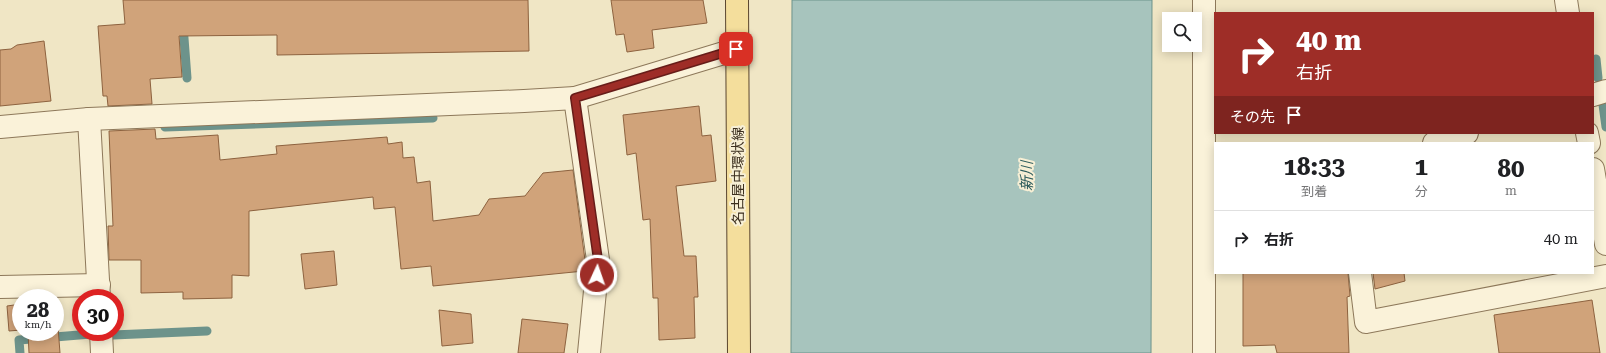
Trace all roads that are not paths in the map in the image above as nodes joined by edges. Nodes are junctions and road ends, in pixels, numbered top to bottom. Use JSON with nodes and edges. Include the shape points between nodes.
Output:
{"nodes":[{"id":1,"x":737,"y":0,"type":"edge"},
{"id":2,"x":1204,"y":0,"type":"edge"},
{"id":3,"x":1566,"y":0,"type":"edge"},
{"id":4,"x":1568,"y":12,"type":"edge"},
{"id":5,"x":736,"y":49,"type":"junction"},
{"id":6,"x":1606,"y":91,"type":"edge"},
{"id":7,"x":1594,"y":95,"type":"edge"},
{"id":8,"x":575,"y":98,"type":"junction"},
{"id":9,"x":90,"y":118,"type":"junction"},
{"id":10,"x":0,"y":127,"type":"edge"},
{"id":11,"x":1464,"y":134,"type":"edge"},
{"id":12,"x":1437,"y":142,"type":"edge"},
{"id":13,"x":1594,"y":175,"type":"edge"},
{"id":14,"x":1210,"y":187,"type":"edge"},
{"id":15,"x":1606,"y":244,"type":"edge"},
{"id":16,"x":1360,"y":274,"type":"edge"},
{"id":17,"x":1606,"y":276,"type":"edge"},
{"id":18,"x":0,"y":287,"type":"edge"},
{"id":19,"x":99,"y":289,"type":"edge"},
{"id":20,"x":72,"y":291,"type":"edge"},
{"id":21,"x":101,"y":341,"type":"edge"},
{"id":22,"x":102,"y":353,"type":"edge"},
{"id":23,"x":589,"y":353,"type":"edge"},
{"id":24,"x":739,"y":353,"type":"edge"},
{"id":25,"x":1204,"y":353,"type":"edge"}],
"edges":[{"from":1,"to":5,"type":"main road","name":"名古屋中環状線"},
{"from":2,"to":14,"type":"street"},
{"from":3,"to":4,"type":"street"},
{"from":5,"to":8,"type":"street"},
{"from":5,"to":24,"type":"main road","name":"名古屋中環状線"},
{"from":6,"to":7,"type":"street"},
{"from":8,"to":9,"type":"street"},
{"from":8,"to":23,"type":"street","via":[[598,260]]},
{"from":9,"to":10,"type":"street"},
{"from":9,"to":19,"type":"street"},
{"from":11,"to":12,"type":"street"},
{"from":13,"to":15,"type":"street"},
{"from":14,"to":25,"type":"street"},
{"from":16,"to":17,"type":"street","via":[[1366,322]]},
{"from":18,"to":20,"type":"street"},
{"from":21,"to":22,"type":"street"}]}
